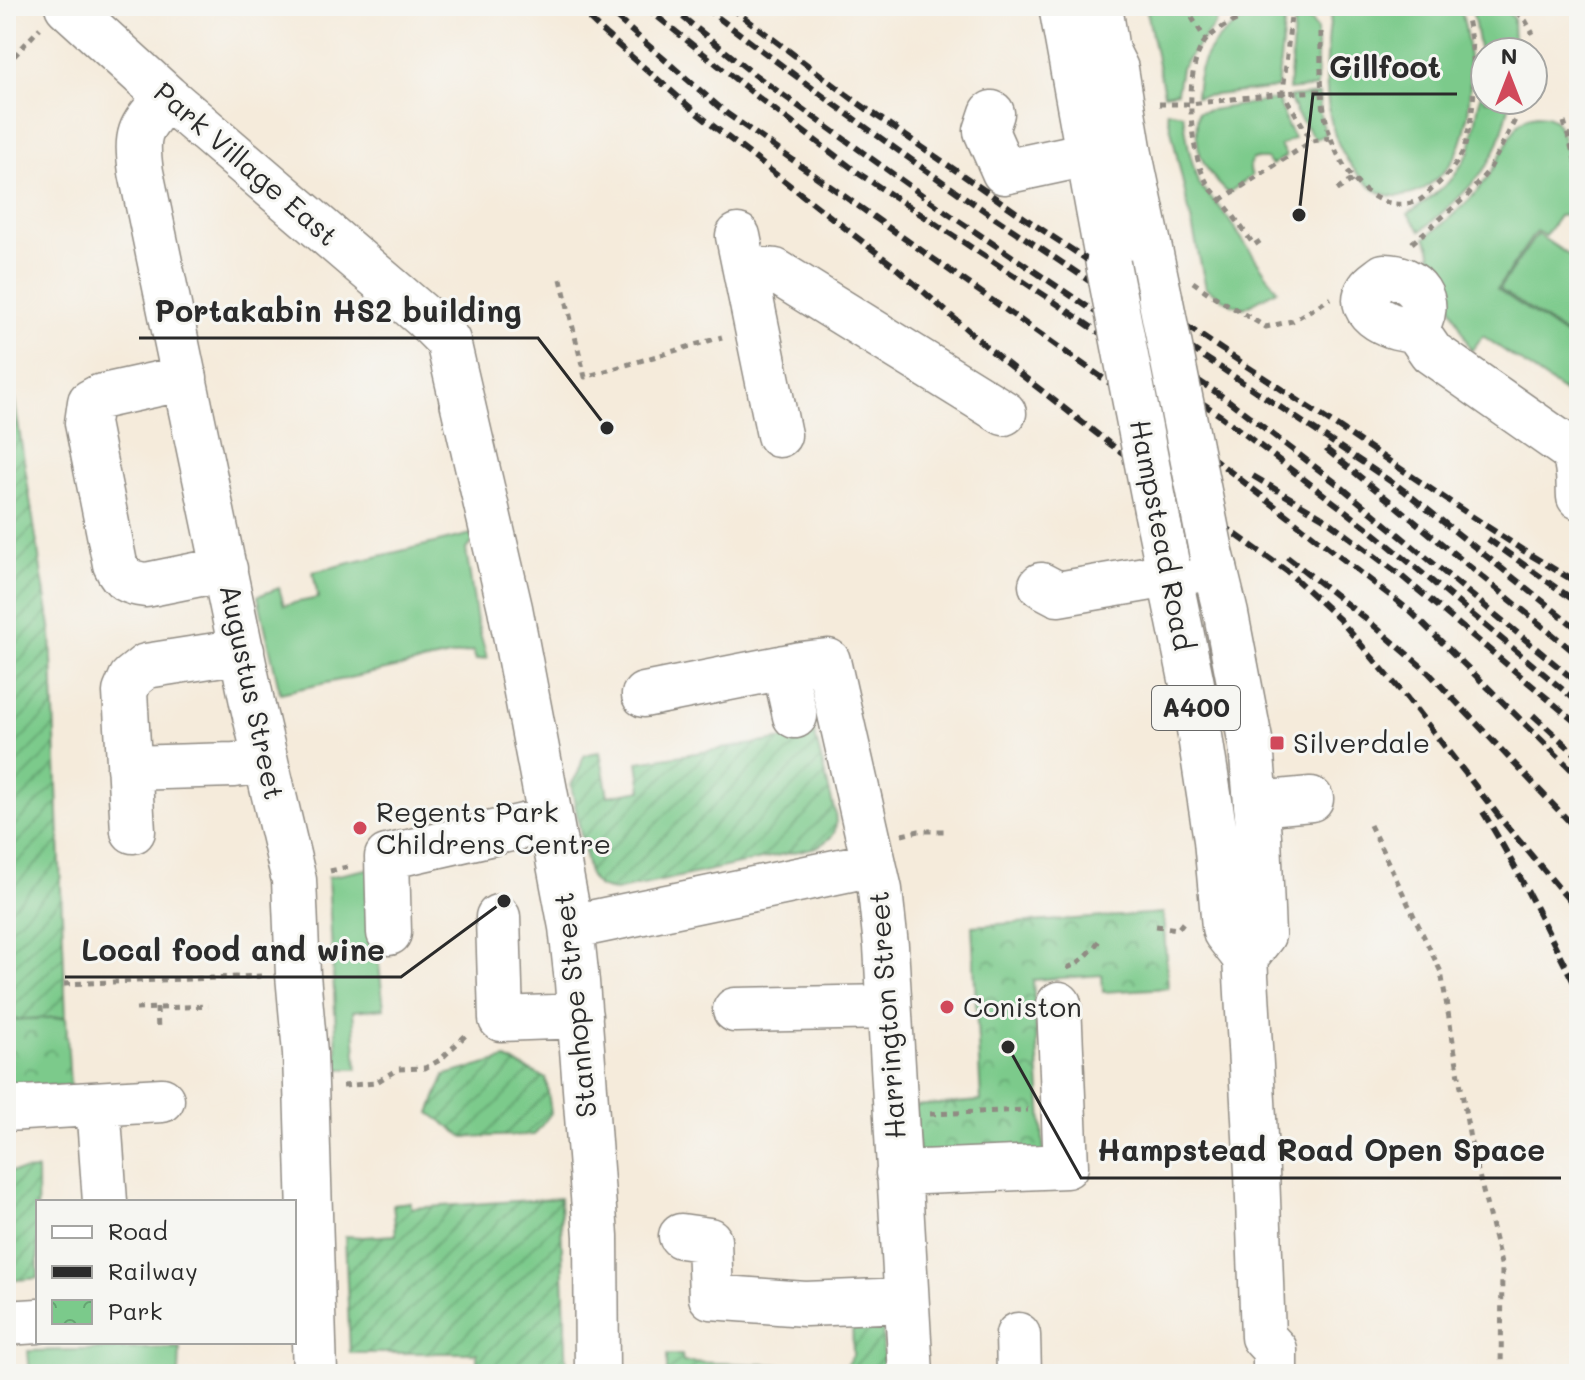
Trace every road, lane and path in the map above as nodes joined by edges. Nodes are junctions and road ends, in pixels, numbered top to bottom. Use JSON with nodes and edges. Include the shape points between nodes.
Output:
{"nodes":[{"id":1,"x":1061,"y":6,"type":"edge"},
{"id":2,"x":1100,"y":6,"type":"edge"},
{"id":3,"x":1189,"y":6,"type":"edge"},
{"id":4,"x":1274,"y":6,"type":"edge"},
{"id":5,"x":1292,"y":6,"type":"edge"},
{"id":6,"x":1464,"y":6,"type":"edge"},
{"id":7,"x":1506,"y":6,"type":"edge"},
{"id":8,"x":59,"y":12,"type":"edge"},
{"id":9,"x":1321,"y":32,"type":"dead end"},
{"id":10,"x":1533,"y":34,"type":"dead end"},
{"id":11,"x":1206,"y":40,"type":"junction"},
{"id":12,"x":6,"y":65,"type":"edge"},
{"id":13,"x":1321,"y":91,"type":"junction"},
{"id":14,"x":1283,"y":93,"type":"junction"},
{"id":15,"x":167,"y":97,"type":"junction"},
{"id":16,"x":1158,"y":104,"type":"dead end"},
{"id":17,"x":1191,"y":104,"type":"junction"},
{"id":18,"x":992,"y":113,"type":"dead end"},
{"id":19,"x":1515,"y":120,"type":"dead end"},
{"id":20,"x":1564,"y":122,"type":"dead end"},
{"id":21,"x":1330,"y":138,"type":"junction"},
{"id":22,"x":1312,"y":141,"type":"junction"},
{"id":23,"x":1109,"y":154,"type":"junction"},
{"id":24,"x":1579,"y":173,"type":"edge"},
{"id":25,"x":1352,"y":180,"type":"junction"},
{"id":26,"x":1337,"y":190,"type":"dead end"},
{"id":27,"x":1221,"y":200,"type":"junction"},
{"id":28,"x":1260,"y":241,"type":"dead end"},
{"id":29,"x":1410,"y":245,"type":"dead end"},
{"id":30,"x":561,"y":279,"type":"dead end"},
{"id":31,"x":1340,"y":293,"type":"dead end"},
{"id":32,"x":1210,"y":294,"type":"dead end"},
{"id":33,"x":426,"y":320,"type":"joint"},
{"id":34,"x":756,"y":327,"type":"junction"},
{"id":35,"x":1415,"y":329,"type":"dead end"},
{"id":36,"x":185,"y":378,"type":"junction"},
{"id":37,"x":1004,"y":413,"type":"dead end"},
{"id":38,"x":779,"y":435,"type":"dead end"},
{"id":39,"x":1567,"y":497,"type":"edge"},
{"id":40,"x":1214,"y":561,"type":"junction"},
{"id":41,"x":225,"y":569,"type":"junction"},
{"id":42,"x":1170,"y":576,"type":"junction"},
{"id":43,"x":1041,"y":585,"type":"dead end"},
{"id":44,"x":242,"y":651,"type":"junction"},
{"id":45,"x":784,"y":667,"type":"junction"},
{"id":46,"x":644,"y":695,"type":"dead end"},
{"id":47,"x":795,"y":716,"type":"dead end"},
{"id":48,"x":266,"y":761,"type":"junction"},
{"id":49,"x":129,"y":768,"type":"junction"},
{"id":50,"x":1311,"y":799,"type":"dead end"},
{"id":51,"x":1256,"y":804,"type":"junction"},
{"id":52,"x":550,"y":820,"type":"junction"},
{"id":53,"x":1370,"y":825,"type":"dead end"},
{"id":54,"x":133,"y":831,"type":"dead end"},
{"id":55,"x":387,"y":857,"type":"junction"},
{"id":56,"x":874,"y":864,"type":"junction"},
{"id":57,"x":294,"y":880,"type":"junction"},
{"id":58,"x":1194,"y":908,"type":"dead end"},
{"id":59,"x":498,"y":917,"type":"dead end"},
{"id":60,"x":1156,"y":926,"type":"dead end"},
{"id":61,"x":571,"y":927,"type":"junction"},
{"id":62,"x":389,"y":933,"type":"dead end"},
{"id":63,"x":1102,"y":937,"type":"dead end"},
{"id":64,"x":1245,"y":958,"type":"junction"},
{"id":65,"x":298,"y":975,"type":"junction"},
{"id":66,"x":64,"y":984,"type":"dead end"},
{"id":67,"x":1060,"y":986,"type":"joint"},
{"id":68,"x":208,"y":1006,"type":"dead end"},
{"id":69,"x":889,"y":1007,"type":"junction"},
{"id":70,"x":157,"y":1008,"type":"junction"},
{"id":71,"x":136,"y":1009,"type":"dead end"},
{"id":72,"x":735,"y":1010,"type":"dead end"},
{"id":73,"x":580,"y":1016,"type":"junction"},
{"id":74,"x":501,"y":1019,"type":"junction"},
{"id":75,"x":158,"y":1030,"type":"dead end"},
{"id":76,"x":306,"y":1089,"type":"junction"},
{"id":77,"x":162,"y":1100,"type":"dead end"},
{"id":78,"x":98,"y":1104,"type":"junction"},
{"id":79,"x":6,"y":1109,"type":"edge"},
{"id":80,"x":1037,"y":1109,"type":"dead end"},
{"id":81,"x":896,"y":1115,"type":"junction"},
{"id":82,"x":898,"y":1173,"type":"junction"},
{"id":83,"x":105,"y":1200,"type":"edge"},
{"id":84,"x":681,"y":1236,"type":"dead end"},
{"id":85,"x":906,"y":1300,"type":"junction"},
{"id":86,"x":303,"y":1304,"type":"edge"},
{"id":87,"x":36,"y":1321,"type":"edge"},
{"id":88,"x":6,"y":1323,"type":"edge"},
{"id":89,"x":1262,"y":1362,"type":"edge"},
{"id":90,"x":315,"y":1374,"type":"edge"},
{"id":91,"x":597,"y":1374,"type":"edge"},
{"id":92,"x":911,"y":1374,"type":"edge"},
{"id":93,"x":1501,"y":1374,"type":"edge"}],
"edges":[{"from":1,"to":23,"type":"main road","name":"Hampstead Road","number":"A400"},
{"from":2,"to":23,"type":"main road","name":"Hampstead Road","number":"A400","via":[[1107,51],[1116,69]]},
{"from":3,"to":11,"type":"path"},
{"from":4,"to":11,"type":"path","via":[[1245,15]]},
{"from":5,"to":14,"type":"path"},
{"from":6,"to":25,"type":"path","via":[[1475,69],[1464,150],[1440,183],[1419,200],[1382,202]]},
{"from":7,"to":10,"type":"path","via":[[1524,18]]},
{"from":8,"to":12,"type":"path"},
{"from":8,"to":15,"type":"main road","name":"Park Village East"},
{"from":9,"to":13,"type":"path"},
{"from":11,"to":17,"type":"path","via":[[1195,69]]},
{"from":13,"to":14,"type":"path"},
{"from":13,"to":21,"type":"path"},
{"from":14,"to":17,"type":"path"},
{"from":14,"to":22,"type":"path"},
{"from":15,"to":33,"type":"main road","name":"Park Village East"},
{"from":15,"to":36,"type":"main road","name":"Augustus Street","via":[[140,131],[138,152]]},
{"from":16,"to":17,"type":"path"},
{"from":17,"to":27,"type":"path","via":[[1194,150],[1206,181]]},
{"from":18,"to":23,"type":"main road","via":[[986,131],[1004,172]]},
{"from":19,"to":29,"type":"path","via":[[1489,170]]},
{"from":20,"to":24,"type":"path"},
{"from":21,"to":22,"type":"path"},
{"from":21,"to":25,"type":"path"},
{"from":22,"to":27,"type":"path"},
{"from":23,"to":40,"type":"main road","name":"Hampstead Road","number":"A400","bridge":true,"via":[[1160,297]]},
{"from":23,"to":42,"type":"main road","name":"Hampstead Road","number":"A400","bridge":true,"via":[[1108,264]]},
{"from":25,"to":26,"type":"path"},
{"from":27,"to":28,"type":"path","via":[[1254,245]]},
{"from":30,"to":34,"type":"path","via":[[585,377]]},
{"from":31,"to":32,"type":"path","via":[[1292,321],[1266,327]]},
{"from":33,"to":52,"type":"main road","name":"Stanhope Street","via":[[448,341],[510,608]]},
{"from":34,"to":37,"type":"main road","via":[[742,252]]},
{"from":34,"to":38,"type":"main road"},
{"from":35,"to":39,"type":"main road","via":[[1431,352],[1571,450],[1577,464]]},
{"from":36,"to":41,"type":"main road","name":"Augustus Street"},
{"from":36,"to":41,"type":"main road","via":[[90,402],[87,423],[115,564],[120,576],[146,585]]},
{"from":40,"to":42,"type":"main road"},
{"from":40,"to":51,"type":"main road","name":"Hampstead Road","number":"A400","via":[[1251,745]]},
{"from":41,"to":44,"type":"main road","name":"Augustus Street"},
{"from":42,"to":43,"type":"main road","via":[[1058,594]]},
{"from":42,"to":64,"type":"main road","name":"Hampstead Road","number":"A400","via":[[1216,840],[1224,927]]},
{"from":44,"to":48,"type":"main road","name":"Augustus Street"},
{"from":44,"to":49,"type":"main road","via":[[146,666],[131,678],[125,692]]},
{"from":45,"to":46,"type":"main road"},
{"from":45,"to":47,"type":"main road"},
{"from":45,"to":56,"type":"main road","name":"Harrington Street","via":[[828,661]]},
{"from":48,"to":49,"type":"main road"},
{"from":48,"to":57,"type":"main road","name":"Augustus Street"},
{"from":49,"to":54,"type":"main road"},
{"from":50,"to":51,"type":"main road"},
{"from":51,"to":64,"type":"main road","name":"Hampstead Road","number":"A400","via":[[1263,935]]},
{"from":52,"to":55,"type":"main road"},
{"from":52,"to":61,"type":"main road","name":"Stanhope Street"},
{"from":53,"to":93,"type":"path","via":[[1441,972],[1470,1139],[1502,1268]]},
{"from":55,"to":57,"type":"path"},
{"from":55,"to":62,"type":"main road"},
{"from":56,"to":61,"type":"main road"},
{"from":56,"to":69,"type":"main road","name":"Harrington Street"},
{"from":57,"to":65,"type":"main road","name":"Augustus Street"},
{"from":58,"to":60,"type":"path","via":[[1178,929]]},
{"from":59,"to":74,"type":"main road"},
{"from":61,"to":73,"type":"main road","name":"Stanhope Street"},
{"from":63,"to":67,"type":"path","via":[[1071,967]]},
{"from":64,"to":89,"type":"main road","name":"Hampstead Road","number":"A400"},
{"from":65,"to":66,"type":"path"},
{"from":65,"to":76,"type":"main road","name":"Augustus Street"},
{"from":67,"to":82,"type":"main road","via":[[1066,1166]]},
{"from":68,"to":70,"type":"path"},
{"from":69,"to":72,"type":"main road"},
{"from":69,"to":81,"type":"main road","name":"Harrington Street"},
{"from":70,"to":71,"type":"path"},
{"from":70,"to":75,"type":"path"},
{"from":73,"to":74,"type":"main road"},
{"from":73,"to":91,"type":"main road","name":"Stanhope Street","via":[[596,1236]]},
{"from":74,"to":76,"type":"path","via":[[473,1026],[425,1068],[398,1069],[375,1083]]},
{"from":76,"to":86,"type":"main road","name":"Augustus Street"},
{"from":77,"to":78,"type":"main road"},
{"from":78,"to":79,"type":"main road"},
{"from":78,"to":83,"type":"main road"},
{"from":80,"to":81,"type":"path"},
{"from":81,"to":82,"type":"main road","name":"Harrington Street"},
{"from":82,"to":85,"type":"main road","name":"Harrington Street"},
{"from":84,"to":85,"type":"main road","via":[[709,1240],[711,1297],[805,1304]]},
{"from":85,"to":92,"type":"main road","name":"Harrington Street"},
{"from":86,"to":90,"type":"main road","name":"Augustus Street"},
{"from":87,"to":88,"type":"main road"}]}
